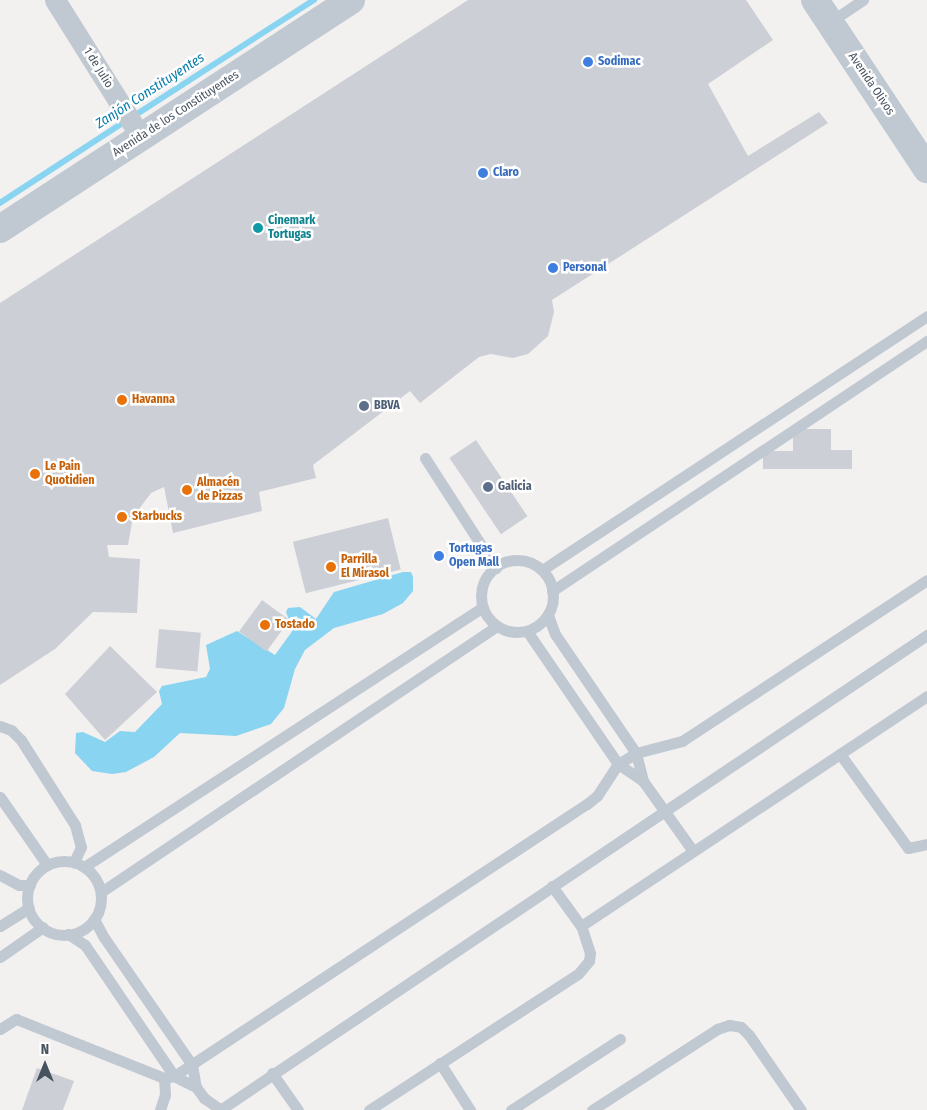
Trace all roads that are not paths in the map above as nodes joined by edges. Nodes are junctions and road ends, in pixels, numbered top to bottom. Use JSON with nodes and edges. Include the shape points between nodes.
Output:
{"nodes":[{"id":1,"x":56,"y":0,"type":"edge"},
{"id":2,"x":351,"y":0,"type":"edge"},
{"id":3,"x":815,"y":0,"type":"edge"},
{"id":4,"x":863,"y":0,"type":"edge"},
{"id":5,"x":830,"y":22,"type":"junction"},
{"id":6,"x":137,"y":131,"type":"junction"},
{"id":7,"x":927,"y":169,"type":"edge"},
{"id":8,"x":0,"y":229,"type":"edge"},
{"id":9,"x":927,"y":316,"type":"edge"},
{"id":10,"x":927,"y":341,"type":"edge"},
{"id":11,"x":424,"y":458,"type":"dead end"},
{"id":12,"x":496,"y":568,"type":"junction"},
{"id":13,"x":542,"y":570,"type":"junction"},
{"id":14,"x":927,"y":580,"type":"edge"},
{"id":15,"x":552,"y":591,"type":"junction"},
{"id":16,"x":483,"y":607,"type":"junction"},
{"id":17,"x":548,"y":615,"type":"junction"},
{"id":18,"x":497,"y":626,"type":"junction"},
{"id":19,"x":528,"y":630,"type":"junction"},
{"id":20,"x":927,"y":635,"type":"edge"},
{"id":21,"x":927,"y":696,"type":"edge"},
{"id":22,"x":0,"y":726,"type":"edge"},
{"id":23,"x":636,"y":754,"type":"junction"},
{"id":24,"x":840,"y":754,"type":"junction"},
{"id":25,"x":618,"y":764,"type":"junction"},
{"id":26,"x":643,"y":781,"type":"junction"},
{"id":27,"x":0,"y":797,"type":"edge"},
{"id":28,"x":664,"y":811,"type":"junction"},
{"id":29,"x":927,"y":844,"type":"edge"},
{"id":30,"x":693,"y":851,"type":"junction"},
{"id":31,"x":47,"y":865,"type":"junction"},
{"id":32,"x":79,"y":865,"type":"junction"},
{"id":33,"x":0,"y":875,"type":"edge"},
{"id":34,"x":30,"y":885,"type":"junction"},
{"id":35,"x":552,"y":886,"type":"junction"},
{"id":36,"x":101,"y":892,"type":"junction"},
{"id":37,"x":29,"y":908,"type":"junction"},
{"id":38,"x":94,"y":919,"type":"junction"},
{"id":39,"x":0,"y":926,"type":"edge"},
{"id":40,"x":581,"y":926,"type":"junction"},
{"id":41,"x":43,"y":928,"type":"junction"},
{"id":42,"x":68,"y":934,"type":"junction"},
{"id":43,"x":0,"y":957,"type":"edge"},
{"id":44,"x":0,"y":1029,"type":"edge"},
{"id":45,"x":620,"y":1039,"type":"dead end"},
{"id":46,"x":440,"y":1063,"type":"junction"},
{"id":47,"x":192,"y":1065,"type":"junction"},
{"id":48,"x":272,"y":1073,"type":"junction"},
{"id":49,"x":169,"y":1077,"type":"junction"},
{"id":50,"x":196,"y":1087,"type":"junction"},
{"id":51,"x":160,"y":1110,"type":"edge"},
{"id":52,"x":220,"y":1110,"type":"edge"},
{"id":53,"x":298,"y":1110,"type":"edge"},
{"id":54,"x":369,"y":1110,"type":"edge"},
{"id":55,"x":470,"y":1110,"type":"edge"},
{"id":56,"x":511,"y":1110,"type":"edge"},
{"id":57,"x":592,"y":1110,"type":"edge"},
{"id":58,"x":801,"y":1110,"type":"edge"}],
"edges":[{"from":1,"to":6,"type":"street","name":"1 de Julio"},
{"from":2,"to":6,"type":"street","name":"Avenida de los Constituyentes"},
{"from":3,"to":5,"type":"street","name":"Avenida Olivos"},
{"from":4,"to":5,"type":"lane"},
{"from":5,"to":7,"type":"street","name":"Avenida Olivos"},
{"from":6,"to":8,"type":"street","name":"Avenida de los Constituyentes"},
{"from":9,"to":13,"type":"lane"},
{"from":10,"to":15,"type":"lane"},
{"from":11,"to":12,"type":"lane"},
{"from":12,"to":13,"type":"lane","via":[[514,561]]},
{"from":12,"to":16,"type":"lane","via":[[483,585]]},
{"from":13,"to":15,"type":"lane"},
{"from":14,"to":23,"type":"lane","via":[[682,741]]},
{"from":15,"to":17,"type":"lane"},
{"from":16,"to":18,"type":"lane"},
{"from":16,"to":32,"type":"lane"},
{"from":17,"to":19,"type":"lane"},
{"from":17,"to":23,"type":"lane","via":[[555,634]]},
{"from":18,"to":19,"type":"lane","via":[[506,630]]},
{"from":18,"to":36,"type":"lane"},
{"from":19,"to":25,"type":"lane"},
{"from":20,"to":28,"type":"lane"},
{"from":21,"to":24,"type":"lane"},
{"from":22,"to":32,"type":"lane","via":[[11,730],[21,740],[75,825],[81,847]]},
{"from":23,"to":25,"type":"lane"},
{"from":23,"to":26,"type":"lane"},
{"from":24,"to":29,"type":"lane","via":[[908,848]]},
{"from":24,"to":30,"type":"lane"},
{"from":25,"to":26,"type":"lane"},
{"from":25,"to":47,"type":"lane","via":[[588,804]]},
{"from":26,"to":28,"type":"lane"},
{"from":27,"to":31,"type":"lane"},
{"from":28,"to":30,"type":"lane"},
{"from":28,"to":35,"type":"lane"},
{"from":30,"to":40,"type":"lane"},
{"from":31,"to":32,"type":"lane"},
{"from":31,"to":34,"type":"lane"},
{"from":32,"to":36,"type":"lane","via":[[92,873]]},
{"from":33,"to":34,"type":"lane","via":[[13,883]]},
{"from":34,"to":37,"type":"lane"},
{"from":35,"to":40,"type":"lane"},
{"from":35,"to":48,"type":"lane"},
{"from":36,"to":38,"type":"lane"},
{"from":37,"to":39,"type":"lane"},
{"from":37,"to":41,"type":"lane"},
{"from":38,"to":42,"type":"lane","via":[[87,926]]},
{"from":38,"to":47,"type":"lane"},
{"from":40,"to":46,"type":"lane","via":[[590,945],[589,961],[584,967]]},
{"from":41,"to":42,"type":"lane"},
{"from":41,"to":43,"type":"lane"},
{"from":42,"to":49,"type":"lane","via":[[85,945]]},
{"from":44,"to":49,"type":"lane","via":[[16,1019]]},
{"from":45,"to":56,"type":"lane"},
{"from":46,"to":54,"type":"lane"},
{"from":46,"to":55,"type":"lane"},
{"from":47,"to":49,"type":"lane"},
{"from":47,"to":50,"type":"lane"},
{"from":48,"to":52,"type":"lane"},
{"from":48,"to":53,"type":"lane"},
{"from":49,"to":50,"type":"lane"},
{"from":49,"to":51,"type":"lane"},
{"from":50,"to":52,"type":"lane"},
{"from":57,"to":58,"type":"lane","via":[[717,1029],[730,1026],[741,1028],[749,1035]]}]}
